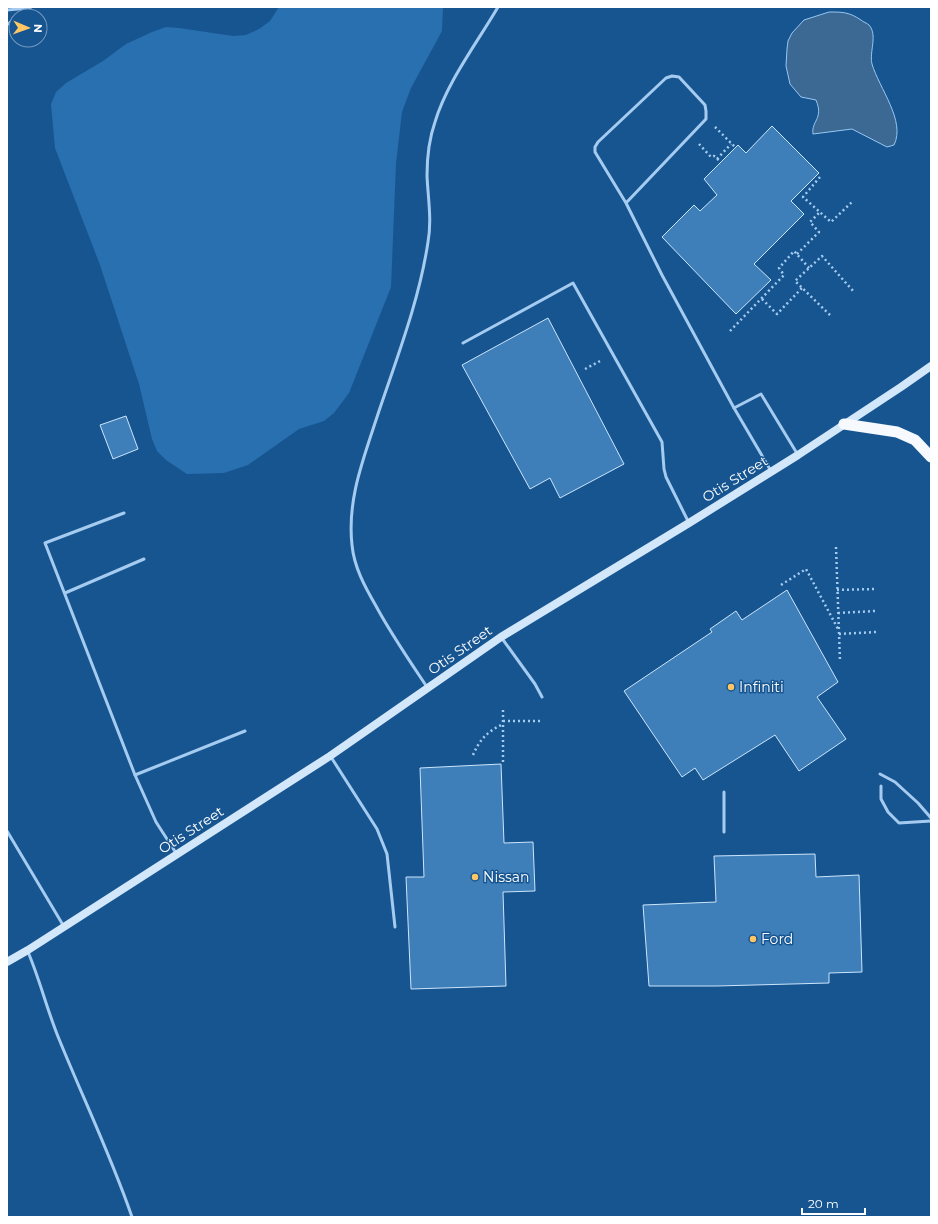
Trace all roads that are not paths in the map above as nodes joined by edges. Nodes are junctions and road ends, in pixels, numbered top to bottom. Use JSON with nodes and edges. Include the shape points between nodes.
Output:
{"nodes":[{"id":1,"x":498,"y":7,"type":"edge"},
{"id":2,"x":626,"y":203,"type":"junction"},
{"id":3,"x":463,"y":342,"type":"dead end"},
{"id":4,"x":931,"y":366,"type":"edge"},
{"id":5,"x":734,"y":408,"type":"junction"},
{"id":6,"x":844,"y":424,"type":"junction"},
{"id":7,"x":798,"y":455,"type":"junction"},
{"id":8,"x":931,"y":457,"type":"edge"},
{"id":9,"x":771,"y":471,"type":"junction"},
{"id":10,"x":124,"y":513,"type":"dead end"},
{"id":11,"x":689,"y":523,"type":"junction"},
{"id":12,"x":144,"y":559,"type":"dead end"},
{"id":13,"x":65,"y":593,"type":"junction"},
{"id":14,"x":501,"y":637,"type":"junction"},
{"id":15,"x":428,"y":688,"type":"junction"},
{"id":16,"x":542,"y":698,"type":"dead end"},
{"id":17,"x":245,"y":731,"type":"dead end"},
{"id":18,"x":330,"y":756,"type":"junction"},
{"id":19,"x":880,"y":774,"type":"dead end"},
{"id":20,"x":136,"y":775,"type":"junction"},
{"id":21,"x":880,"y":786,"type":"dead end"},
{"id":22,"x":724,"y":792,"type":"dead end"},
{"id":23,"x":931,"y":820,"type":"edge"},
{"id":24,"x":7,"y":831,"type":"edge"},
{"id":25,"x":724,"y":832,"type":"dead end"},
{"id":26,"x":178,"y":854,"type":"junction"},
{"id":27,"x":64,"y":927,"type":"junction"},
{"id":28,"x":395,"y":927,"type":"dead end"},
{"id":29,"x":28,"y":950,"type":"junction"},
{"id":30,"x":7,"y":962,"type":"edge"},
{"id":31,"x":132,"y":1217,"type":"edge"}],
"edges":[{"from":1,"to":15,"type":"lane","via":[[440,107],[430,140],[429,239],[424,264],[414,306],[357,477],[351,513],[352,548],[362,581],[383,619]]},
{"from":2,"to":2,"type":"lane","via":[[706,118],[705,105],[679,77],[666,78],[595,147],[596,156]]},
{"from":2,"to":5,"type":"lane"},
{"from":3,"to":11,"type":"lane","via":[[573,283],[662,442],[666,477]]},
{"from":4,"to":6,"type":"main road","name":"Otis Street"},
{"from":5,"to":7,"type":"lane","via":[[761,394]]},
{"from":5,"to":9,"type":"lane"},
{"from":6,"to":7,"type":"main road","name":"Otis Street"},
{"from":6,"to":8,"type":"highway","via":[[897,432],[915,440]]},
{"from":7,"to":9,"type":"main road","name":"Otis Street"},
{"from":9,"to":11,"type":"main road","name":"Otis Street"},
{"from":10,"to":13,"type":"lane","via":[[45,543]]},
{"from":11,"to":14,"type":"main road","name":"Otis Street"},
{"from":12,"to":13,"type":"lane"},
{"from":13,"to":20,"type":"lane"},
{"from":14,"to":15,"type":"main road","name":"Otis Street"},
{"from":14,"to":16,"type":"lane","via":[[535,684]]},
{"from":15,"to":18,"type":"main road","name":"Otis Street"},
{"from":17,"to":20,"type":"lane"},
{"from":18,"to":26,"type":"main road","name":"Otis Street"},
{"from":18,"to":28,"type":"lane","via":[[377,829],[387,854]]},
{"from":19,"to":23,"type":"lane","via":[[895,782],[918,803]]},
{"from":20,"to":26,"type":"lane","via":[[156,822]]},
{"from":21,"to":23,"type":"lane","via":[[881,799],[888,812],[899,823]]},
{"from":22,"to":25,"type":"lane"},
{"from":24,"to":27,"type":"lane"},
{"from":26,"to":27,"type":"main road","name":"Otis Street"},
{"from":27,"to":29,"type":"main road","name":"Otis Street"},
{"from":29,"to":30,"type":"main road","name":"Otis Street"},
{"from":29,"to":31,"type":"lane","via":[[57,1034],[112,1162]]}]}
